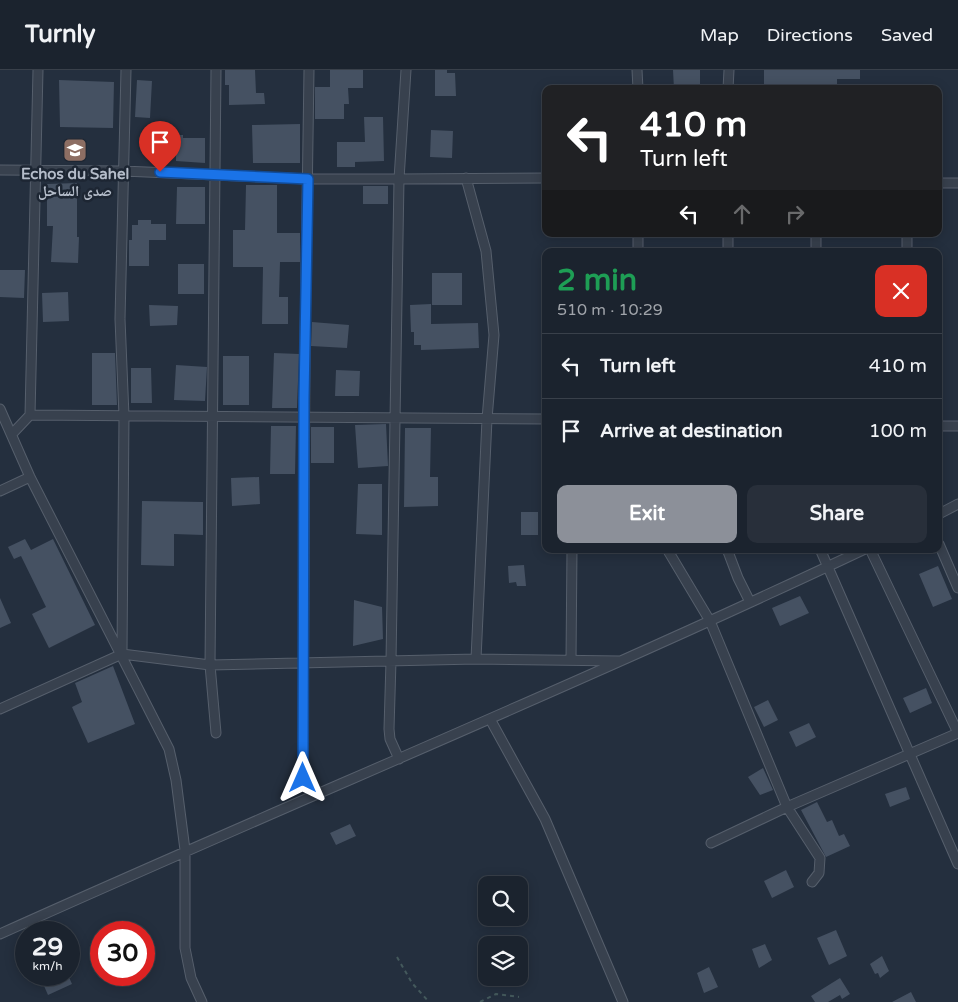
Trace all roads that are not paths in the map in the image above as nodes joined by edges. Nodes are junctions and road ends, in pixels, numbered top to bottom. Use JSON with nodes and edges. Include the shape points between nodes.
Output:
{"nodes":[{"id":1,"x":38,"y":70,"type":"edge"},
{"id":2,"x":126,"y":70,"type":"edge"},
{"id":3,"x":216,"y":70,"type":"edge"},
{"id":4,"x":308,"y":70,"type":"edge"},
{"id":5,"x":406,"y":70,"type":"edge"},
{"id":6,"x":637,"y":70,"type":"edge"},
{"id":7,"x":729,"y":70,"type":"edge"},
{"id":8,"x":638,"y":85,"type":"edge"},
{"id":9,"x":728,"y":85,"type":"edge"},
{"id":10,"x":0,"y":170,"type":"edge"},
{"id":11,"x":36,"y":170,"type":"junction"},
{"id":12,"x":123,"y":171,"type":"junction"},
{"id":13,"x":215,"y":174,"type":"junction"},
{"id":14,"x":466,"y":178,"type":"junction"},
{"id":15,"x":542,"y":178,"type":"edge"},
{"id":16,"x":308,"y":179,"type":"junction"},
{"id":17,"x":399,"y":179,"type":"junction"},
{"id":18,"x":942,"y":183,"type":"edge"},
{"id":19,"x":958,"y":183,"type":"edge"},
{"id":20,"x":0,"y":409,"type":"edge"},
{"id":21,"x":30,"y":415,"type":"junction"},
{"id":22,"x":124,"y":416,"type":"junction"},
{"id":23,"x":212,"y":416,"type":"junction"},
{"id":24,"x":304,"y":417,"type":"junction"},
{"id":25,"x":396,"y":418,"type":"junction"},
{"id":26,"x":487,"y":419,"type":"junction"},
{"id":27,"x":542,"y":419,"type":"edge"},
{"id":28,"x":942,"y":426,"type":"edge"},
{"id":29,"x":958,"y":426,"type":"edge"},
{"id":30,"x":12,"y":434,"type":"junction"},
{"id":31,"x":30,"y":477,"type":"junction"},
{"id":32,"x":0,"y":491,"type":"edge"},
{"id":33,"x":958,"y":504,"type":"edge"},
{"id":34,"x":942,"y":512,"type":"edge"},
{"id":35,"x":942,"y":551,"type":"edge"},
{"id":36,"x":572,"y":553,"type":"edge"},
{"id":37,"x":669,"y":553,"type":"edge"},
{"id":38,"x":729,"y":553,"type":"edge"},
{"id":39,"x":822,"y":553,"type":"edge"},
{"id":40,"x":857,"y":553,"type":"edge"},
{"id":41,"x":872,"y":553,"type":"edge"},
{"id":42,"x":827,"y":567,"type":"junction"},
{"id":43,"x":958,"y":588,"type":"edge"},
{"id":44,"x":750,"y":602,"type":"junction"},
{"id":45,"x":710,"y":621,"type":"junction"},
{"id":46,"x":122,"y":654,"type":"junction"},
{"id":47,"x":476,"y":659,"type":"junction"},
{"id":48,"x":571,"y":660,"type":"junction"},
{"id":49,"x":391,"y":661,"type":"junction"},
{"id":50,"x":623,"y":661,"type":"junction"},
{"id":51,"x":302,"y":663,"type":"junction"},
{"id":52,"x":210,"y":665,"type":"junction"},
{"id":53,"x":0,"y":709,"type":"edge"},
{"id":54,"x":490,"y":719,"type":"junction"},
{"id":55,"x":216,"y":733,"type":"dead end"},
{"id":56,"x":958,"y":733,"type":"edge"},
{"id":57,"x":909,"y":755,"type":"junction"},
{"id":58,"x":399,"y":759,"type":"junction"},
{"id":59,"x":303,"y":778,"type":"dead end"},
{"id":60,"x":787,"y":807,"type":"junction"},
{"id":61,"x":711,"y":843,"type":"dead end"},
{"id":62,"x":185,"y":850,"type":"junction"},
{"id":63,"x":958,"y":864,"type":"edge"},
{"id":64,"x":812,"y":882,"type":"dead end"},
{"id":65,"x":0,"y":934,"type":"edge"},
{"id":66,"x":202,"y":1002,"type":"edge"},
{"id":67,"x":623,"y":1002,"type":"edge"}],
"edges":[{"from":1,"to":11,"type":"street"},
{"from":2,"to":12,"type":"street"},
{"from":3,"to":13,"type":"street"},
{"from":4,"to":16,"type":"street"},
{"from":5,"to":17,"type":"street"},
{"from":6,"to":8,"type":"street"},
{"from":7,"to":9,"type":"street"},
{"from":10,"to":11,"type":"street"},
{"from":11,"to":12,"type":"street"},
{"from":11,"to":21,"type":"street"},
{"from":12,"to":13,"type":"street"},
{"from":12,"to":22,"type":"street","via":[[120,320]]},
{"from":13,"to":16,"type":"street"},
{"from":13,"to":23,"type":"street"},
{"from":14,"to":15,"type":"street"},
{"from":14,"to":17,"type":"street"},
{"from":14,"to":26,"type":"street","via":[[486,251],[494,335]]},
{"from":16,"to":17,"type":"street"},
{"from":16,"to":24,"type":"street"},
{"from":17,"to":25,"type":"street"},
{"from":18,"to":19,"type":"street"},
{"from":20,"to":30,"type":"street"},
{"from":21,"to":22,"type":"street"},
{"from":21,"to":30,"type":"street"},
{"from":22,"to":23,"type":"street"},
{"from":22,"to":46,"type":"street"},
{"from":23,"to":24,"type":"street"},
{"from":23,"to":52,"type":"street"},
{"from":24,"to":25,"type":"street"},
{"from":24,"to":51,"type":"street"},
{"from":25,"to":26,"type":"street"},
{"from":25,"to":49,"type":"street"},
{"from":26,"to":27,"type":"street"},
{"from":26,"to":47,"type":"street"},
{"from":28,"to":29,"type":"street"},
{"from":30,"to":31,"type":"street"},
{"from":31,"to":32,"type":"street"},
{"from":31,"to":46,"type":"street"},
{"from":33,"to":34,"type":"street"},
{"from":35,"to":43,"type":"street"},
{"from":36,"to":48,"type":"street"},
{"from":37,"to":45,"type":"street"},
{"from":38,"to":44,"type":"street"},
{"from":39,"to":42,"type":"street"},
{"from":40,"to":42,"type":"street"},
{"from":41,"to":56,"type":"street"},
{"from":42,"to":44,"type":"street"},
{"from":42,"to":57,"type":"street"},
{"from":44,"to":45,"type":"street"},
{"from":45,"to":50,"type":"street"},
{"from":45,"to":60,"type":"street"},
{"from":46,"to":52,"type":"street"},
{"from":46,"to":53,"type":"street"},
{"from":46,"to":62,"type":"street","via":[[169,749]]},
{"from":47,"to":48,"type":"street"},
{"from":47,"to":49,"type":"street"},
{"from":48,"to":50,"type":"street"},
{"from":49,"to":51,"type":"street"},
{"from":49,"to":58,"type":"street","via":[[388,729]]},
{"from":50,"to":54,"type":"street"},
{"from":51,"to":52,"type":"street"},
{"from":51,"to":59,"type":"street"},
{"from":52,"to":55,"type":"street"},
{"from":54,"to":58,"type":"street"},
{"from":54,"to":67,"type":"street","via":[[544,819]]},
{"from":56,"to":57,"type":"street"},
{"from":57,"to":60,"type":"street"},
{"from":57,"to":63,"type":"street"},
{"from":58,"to":62,"type":"street"},
{"from":60,"to":61,"type":"street"},
{"from":60,"to":64,"type":"street","via":[[820,858],[819,872]]},
{"from":62,"to":65,"type":"street"},
{"from":62,"to":66,"type":"street","via":[[185,948]]}]}
